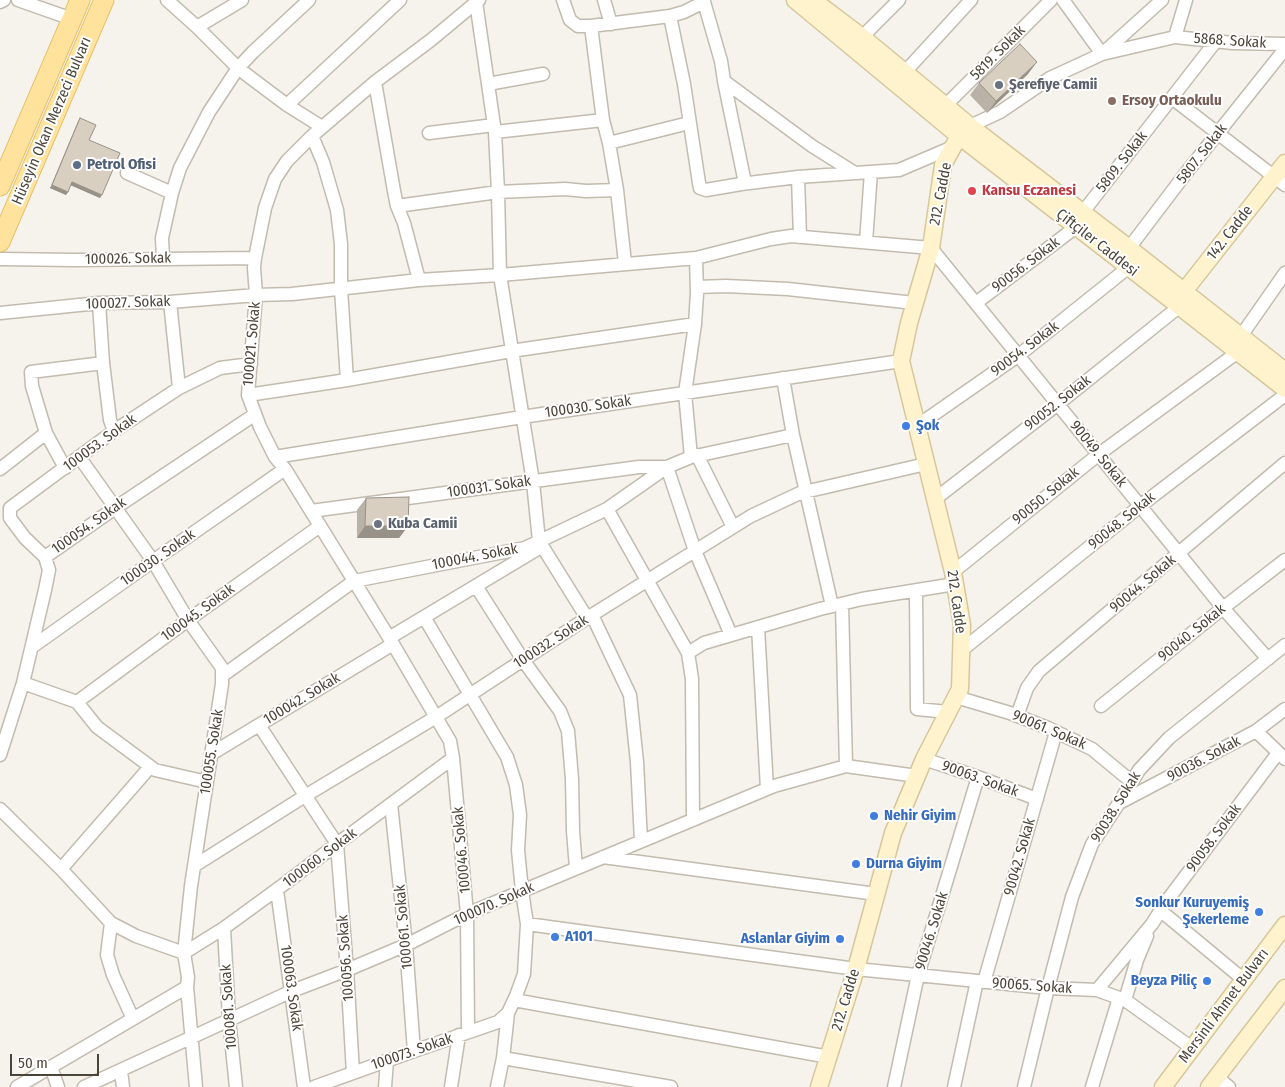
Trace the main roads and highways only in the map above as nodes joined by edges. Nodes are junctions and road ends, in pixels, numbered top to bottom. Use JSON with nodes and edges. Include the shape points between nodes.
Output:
{"nodes":[{"id":1,"x":80,"y":0,"type":"edge"},
{"id":2,"x":104,"y":0,"type":"edge"},
{"id":3,"x":0,"y":186,"type":"edge"},
{"id":4,"x":0,"y":242,"type":"edge"}],
"edges":[{"from":1,"to":3,"type":"main road","name":"Hüseyin Okan Merzeci Bulvarı"},
{"from":2,"to":4,"type":"main road","name":"Hüseyin Okan Merzeci Bulvarı"}]}
